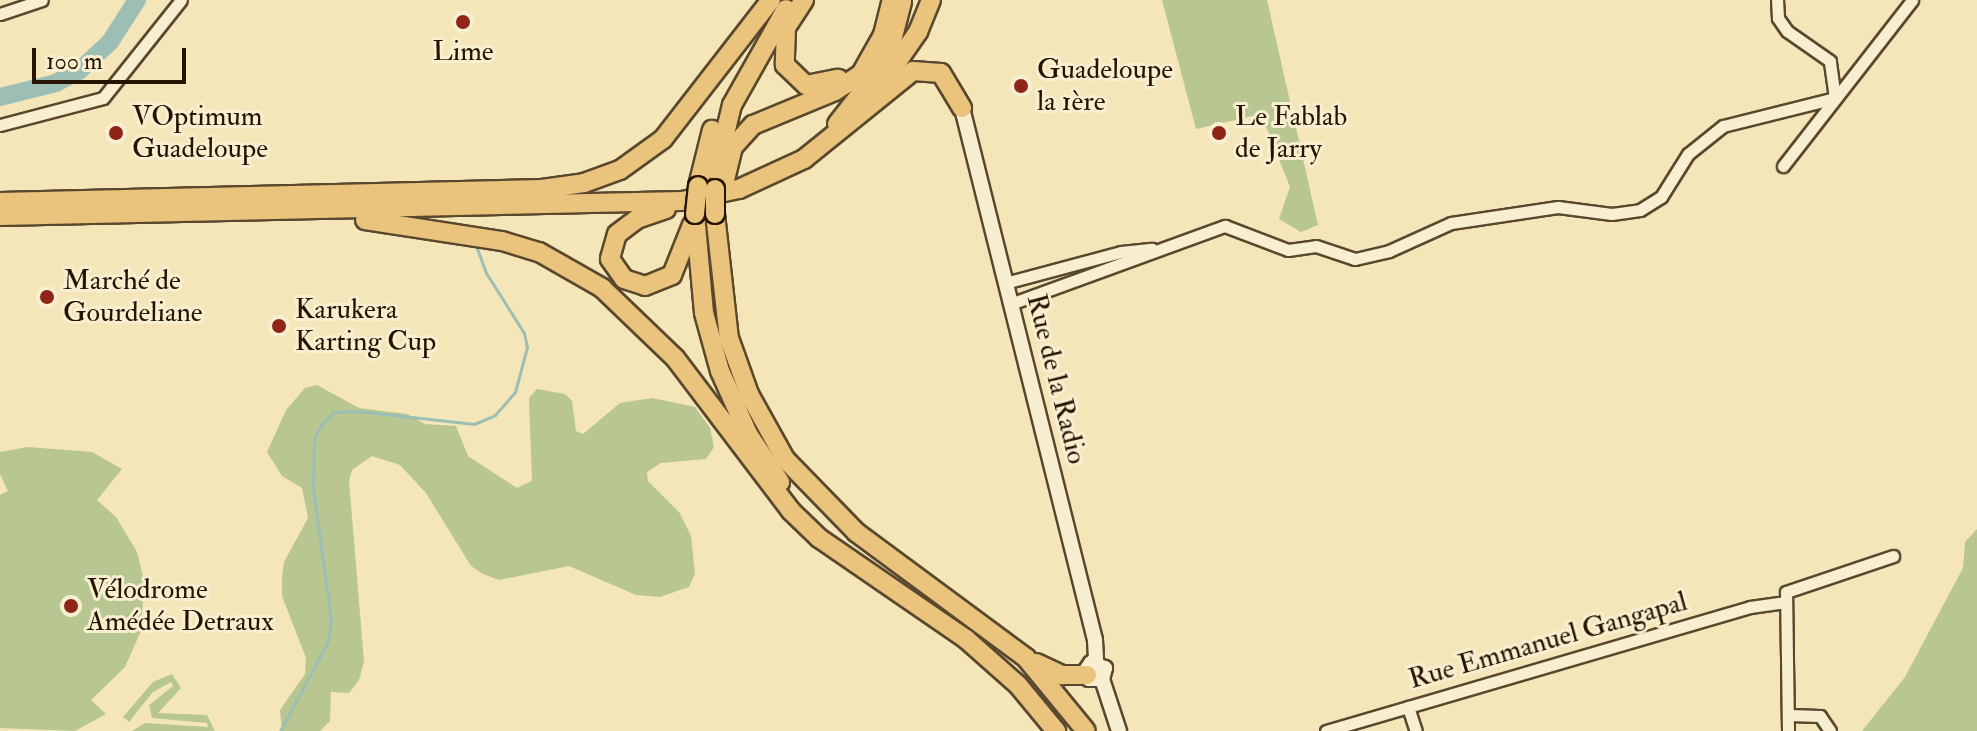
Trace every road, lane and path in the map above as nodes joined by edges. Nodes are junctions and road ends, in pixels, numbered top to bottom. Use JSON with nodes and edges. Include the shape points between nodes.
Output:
{"nodes":[{"id":1,"x":42,"y":0,"type":"edge"},
{"id":2,"x":181,"y":0,"type":"edge"},
{"id":3,"x":774,"y":0,"type":"edge"},
{"id":4,"x":792,"y":0,"type":"edge"},
{"id":5,"x":804,"y":0,"type":"edge"},
{"id":6,"x":884,"y":0,"type":"edge"},
{"id":7,"x":892,"y":0,"type":"edge"},
{"id":8,"x":902,"y":0,"type":"edge"},
{"id":9,"x":931,"y":0,"type":"edge"},
{"id":10,"x":1777,"y":0,"type":"edge"},
{"id":11,"x":1912,"y":0,"type":"edge"},
{"id":12,"x":0,"y":14,"type":"edge"},
{"id":13,"x":1835,"y":98,"type":"junction"},
{"id":14,"x":962,"y":108,"type":"joint"},
{"id":15,"x":0,"y":125,"type":"edge"},
{"id":16,"x":1783,"y":166,"type":"dead end"},
{"id":17,"x":768,"y":177,"type":"junction"},
{"id":18,"x":0,"y":192,"type":"edge"},
{"id":19,"x":707,"y":195,"type":"junction"},
{"id":20,"x":173,"y":197,"type":"junction"},
{"id":21,"x":0,"y":202,"type":"edge"},
{"id":22,"x":298,"y":212,"type":"junction"},
{"id":23,"x":0,"y":216,"type":"edge"},
{"id":24,"x":1167,"y":248,"type":"junction"},
{"id":25,"x":1005,"y":283,"type":"junction"},
{"id":26,"x":1013,"y":303,"type":"junction"},
{"id":27,"x":846,"y":555,"type":"junction"},
{"id":28,"x":1893,"y":556,"type":"dead end"},
{"id":29,"x":1786,"y":602,"type":"junction"},
{"id":30,"x":1026,"y":658,"type":"junction"},
{"id":31,"x":1095,"y":672,"type":"junction"},
{"id":32,"x":1408,"y":707,"type":"junction"},
{"id":33,"x":1789,"y":715,"type":"junction"},
{"id":34,"x":1056,"y":731,"type":"edge"},
{"id":35,"x":1086,"y":731,"type":"edge"},
{"id":36,"x":1119,"y":731,"type":"edge"},
{"id":37,"x":1326,"y":731,"type":"edge"},
{"id":38,"x":1416,"y":731,"type":"edge"},
{"id":39,"x":1788,"y":731,"type":"edge"},
{"id":40,"x":1830,"y":731,"type":"edge"}],
"edges":[{"from":1,"to":12,"type":"street"},
{"from":2,"to":15,"type":"street","via":[[103,98]]},
{"from":3,"to":19,"type":"highway","via":[[725,92]]},
{"from":3,"to":20,"type":"highway","via":[[670,132],[632,163],[597,179],[542,189]]},
{"from":4,"to":19,"type":"highway","via":[[732,105]]},
{"from":5,"to":6,"type":"highway","via":[[786,28],[782,51],[792,76],[813,86],[837,79],[857,62],[876,34]]},
{"from":7,"to":19,"type":"highway","via":[[883,35],[861,74],[835,91],[753,125],[733,147]]},
{"from":8,"to":17,"type":"highway","via":[[896,38],[868,89],[827,134]]},
{"from":9,"to":17,"type":"highway","via":[[912,42],[859,111],[808,153]]},
{"from":10,"to":13,"type":"street","via":[[1778,18],[1787,31],[1830,61]]},
{"from":11,"to":13,"type":"street"},
{"from":13,"to":16,"type":"street"},
{"from":13,"to":24,"type":"street","via":[[1723,126],[1688,154],[1661,197],[1631,213],[1558,207],[1451,223],[1389,251],[1355,259],[1316,246],[1288,250],[1225,226]]},
{"from":14,"to":17,"type":"highway","via":[[941,73],[913,71],[831,142]]},
{"from":14,"to":25,"type":"street","name":"Rue de la Radio"},
{"from":17,"to":19,"type":"highway"},
{"from":18,"to":20,"type":"highway"},
{"from":19,"to":19,"type":"highway","via":[[679,265],[663,283],[645,286],[616,274],[612,244],[627,224]]},
{"from":19,"to":22,"type":"highway"},
{"from":19,"to":27,"type":"highway","via":[[704,313],[733,402],[774,474]]},
{"from":19,"to":30,"type":"highway","bridge":true,"via":[[718,212],[716,255],[734,357],[757,413],[785,459],[856,532]]},
{"from":20,"to":21,"type":"highway"},
{"from":22,"to":23,"type":"highway"},
{"from":22,"to":27,"type":"highway","via":[[502,241],[572,268],[653,334],[791,511]]},
{"from":24,"to":25,"type":"street","via":[[1121,252]]},
{"from":24,"to":26,"type":"street"},
{"from":25,"to":26,"type":"street","name":"Rue de la Radio"},
{"from":26,"to":31,"type":"street","name":"Rue de la Radio","via":[[1095,640]]},
{"from":27,"to":34,"type":"highway","via":[[966,639],[1018,685]]},
{"from":28,"to":29,"type":"street","via":[[1806,582],[1786,592]]},
{"from":29,"to":32,"type":"street","name":"Rue Emmanuel Gangapal","via":[[1750,607]]},
{"from":29,"to":33,"type":"street"},
{"from":30,"to":31,"type":"highway","via":[[1062,675]]},
{"from":30,"to":35,"type":"highway"},
{"from":31,"to":36,"type":"street","name":"Rue de la Radio"},
{"from":32,"to":37,"type":"street","name":"Rue Emmanuel Gangapal"},
{"from":32,"to":38,"type":"street"},
{"from":33,"to":39,"type":"street"},
{"from":33,"to":40,"type":"street","via":[[1820,716]]}]}
